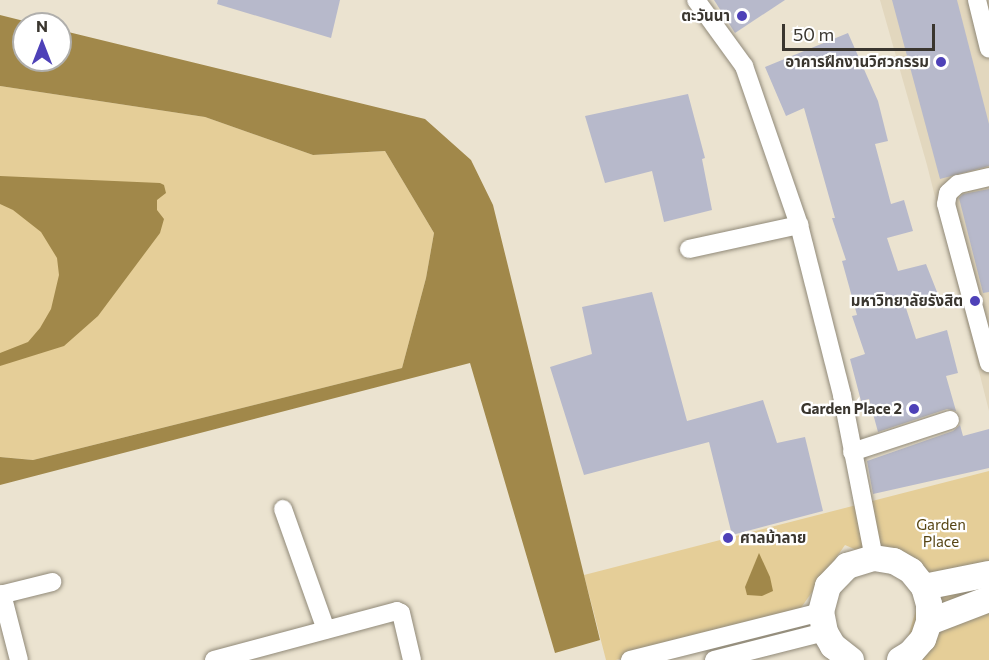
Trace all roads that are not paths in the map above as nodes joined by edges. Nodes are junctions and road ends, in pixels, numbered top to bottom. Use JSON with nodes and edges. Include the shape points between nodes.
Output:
{"nodes":[{"id":1,"x":696,"y":0,"type":"edge"},
{"id":2,"x":977,"y":0,"type":"edge"},
{"id":3,"x":989,"y":49,"type":"edge"},
{"id":4,"x":989,"y":177,"type":"edge"},
{"id":5,"x":799,"y":225,"type":"junction"},
{"id":6,"x":689,"y":249,"type":"dead end"},
{"id":7,"x":989,"y":363,"type":"edge"},
{"id":8,"x":950,"y":420,"type":"dead end"},
{"id":9,"x":852,"y":452,"type":"junction"},
{"id":10,"x":284,"y":509,"type":"dead end"},
{"id":11,"x":874,"y":558,"type":"junction"},
{"id":12,"x":989,"y":574,"type":"edge"},
{"id":13,"x":52,"y":582,"type":"dead end"},
{"id":14,"x":924,"y":587,"type":"junction"},
{"id":15,"x":1,"y":594,"type":"edge"},
{"id":16,"x":989,"y":599,"type":"edge"},
{"id":17,"x":823,"y":622,"type":"junction"},
{"id":18,"x":929,"y":622,"type":"junction"},
{"id":19,"x":326,"y":630,"type":"junction"},
{"id":20,"x":19,"y":660,"type":"edge"},
{"id":21,"x":214,"y":660,"type":"edge"},
{"id":22,"x":412,"y":660,"type":"edge"},
{"id":23,"x":630,"y":660,"type":"edge"},
{"id":24,"x":714,"y":660,"type":"edge"},
{"id":25,"x":851,"y":660,"type":"edge"},
{"id":26,"x":900,"y":660,"type":"edge"}],
"edges":[{"from":1,"to":5,"type":"street","via":[[744,66]]},
{"from":2,"to":3,"type":"street"},
{"from":4,"to":7,"type":"street","via":[[958,184],[948,193],[946,204]]},
{"from":5,"to":6,"type":"street"},
{"from":5,"to":9,"type":"street","via":[[842,395]]},
{"from":8,"to":9,"type":"street"},
{"from":9,"to":11,"type":"street"},
{"from":10,"to":19,"type":"street"},
{"from":11,"to":14,"type":"street","via":[[903,566]]},
{"from":11,"to":17,"type":"street","via":[[847,566],[828,586]]},
{"from":12,"to":14,"type":"street"},
{"from":13,"to":15,"type":"street"},
{"from":14,"to":18,"type":"street"},
{"from":15,"to":20,"type":"street"},
{"from":16,"to":18,"type":"street"},
{"from":17,"to":23,"type":"street"},
{"from":17,"to":24,"type":"street"},
{"from":17,"to":25,"type":"street","via":[[833,646]]},
{"from":18,"to":26,"type":"street","via":[[923,639]]},
{"from":19,"to":21,"type":"street"},
{"from":19,"to":22,"type":"street","via":[[399,611]]}]}
